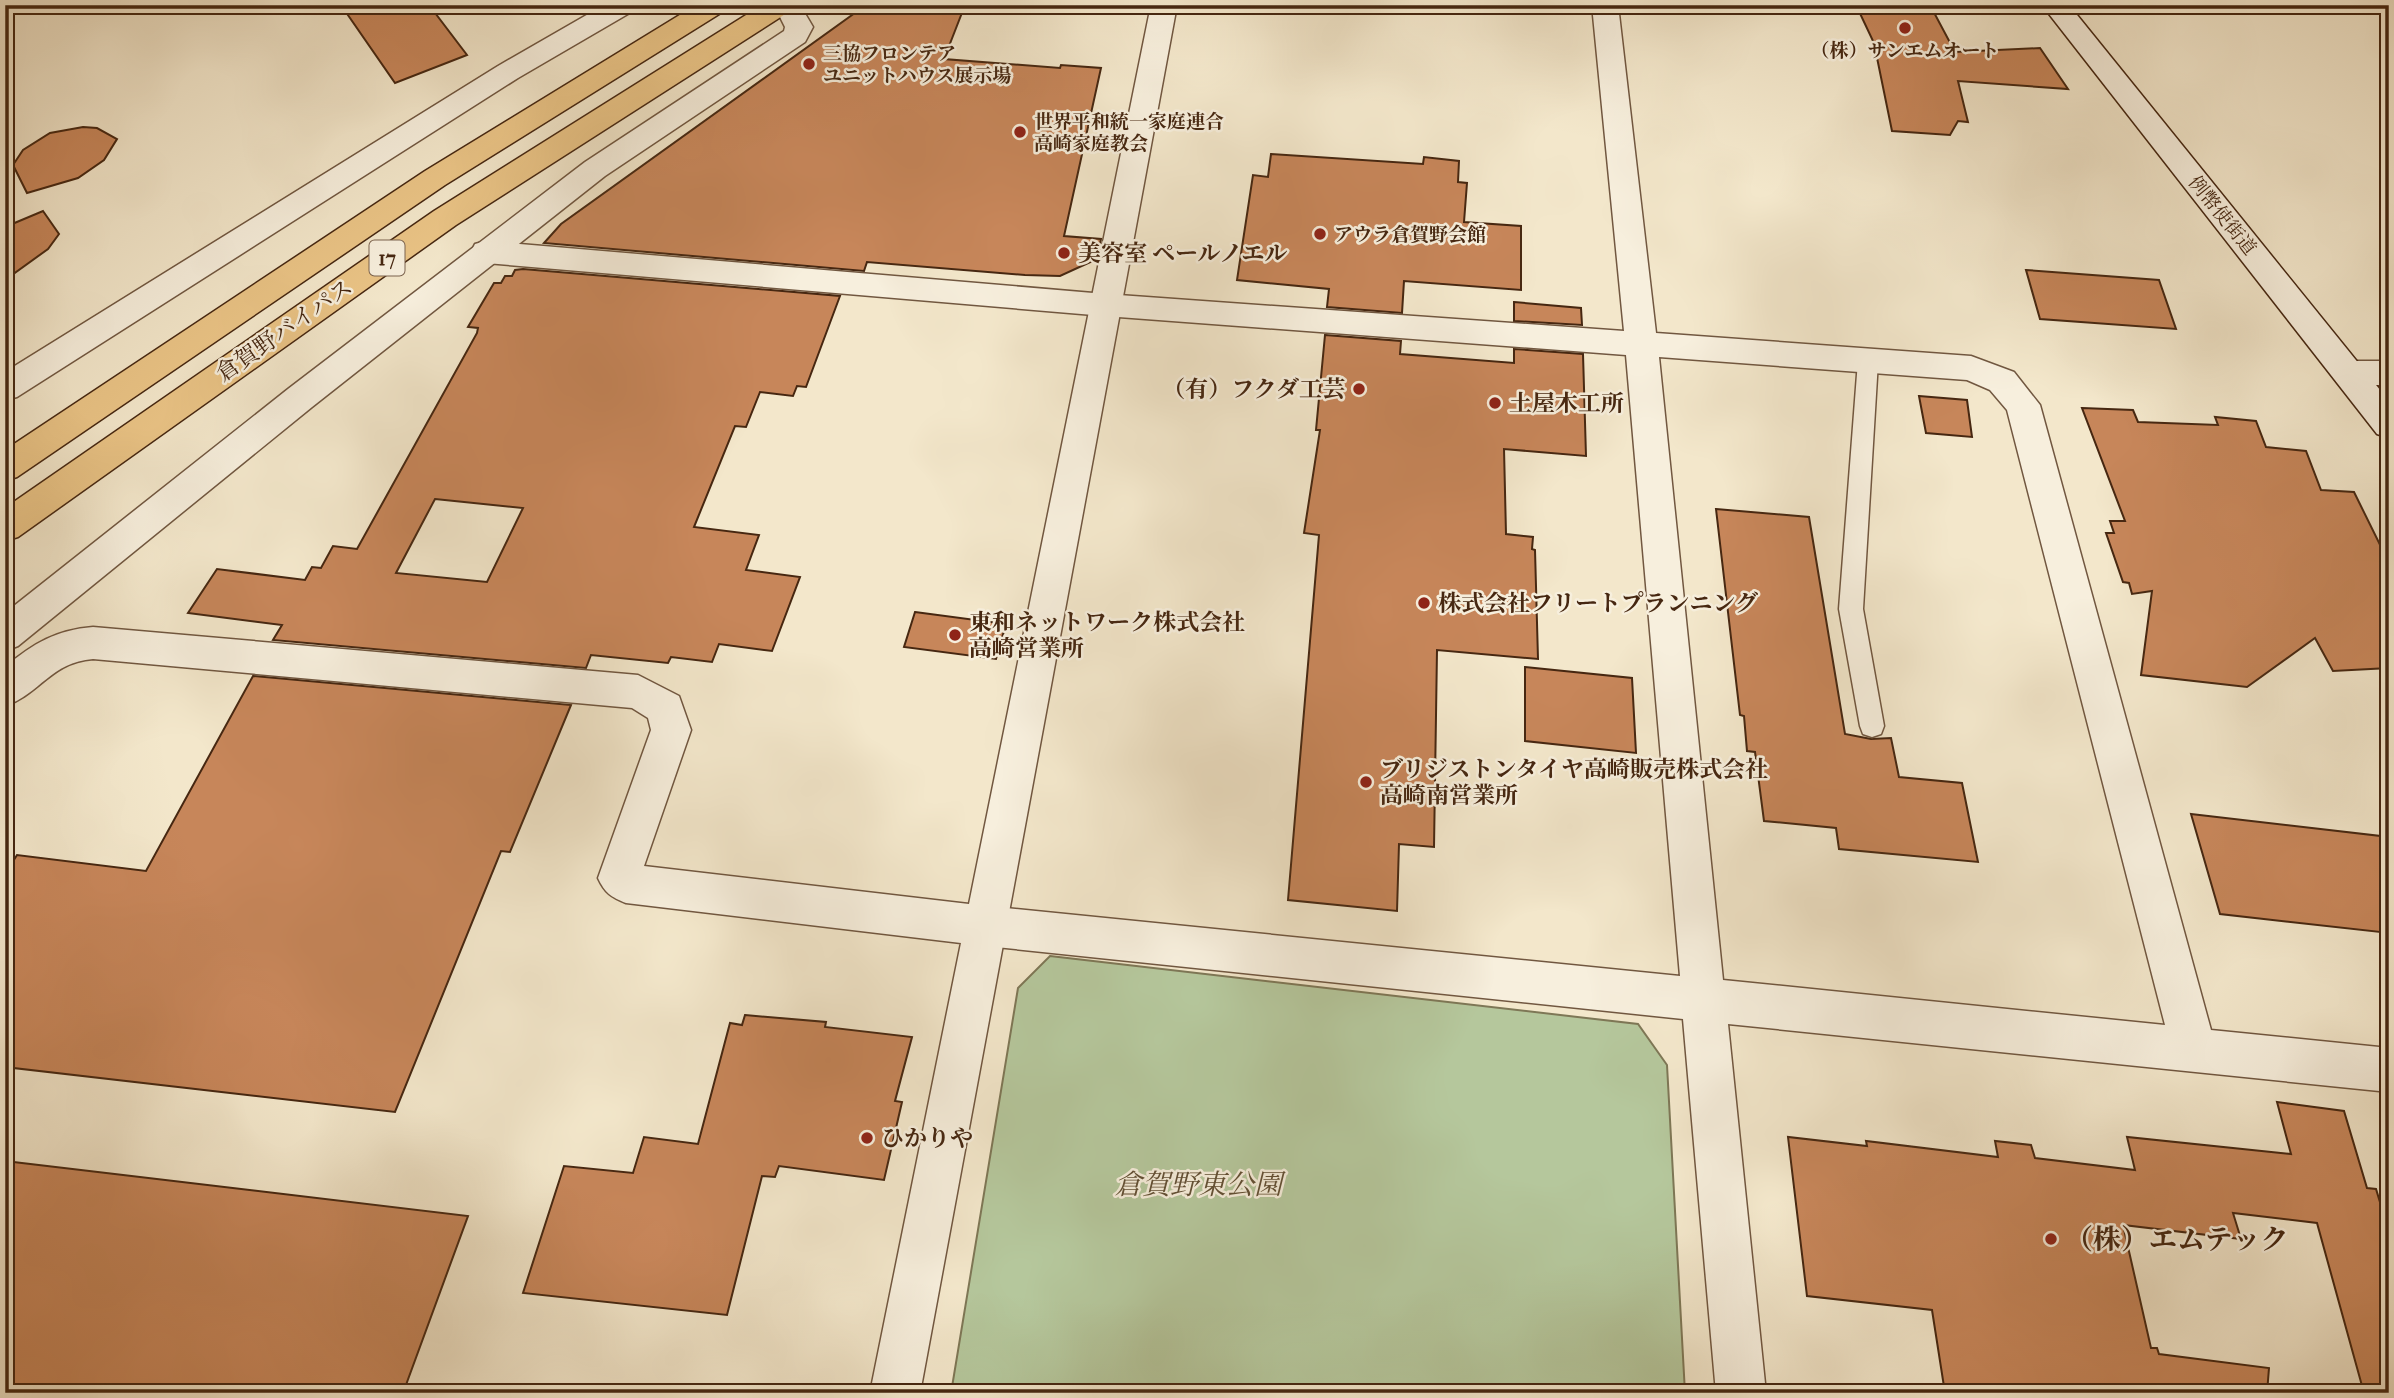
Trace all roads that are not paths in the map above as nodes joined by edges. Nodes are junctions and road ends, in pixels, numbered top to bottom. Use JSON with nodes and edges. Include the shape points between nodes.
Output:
{"nodes":[{"id":1,"x":624,"y":5,"type":"edge"},
{"id":2,"x":715,"y":5,"type":"edge"},
{"id":3,"x":781,"y":5,"type":"edge"},
{"id":4,"x":787,"y":5,"type":"edge"},
{"id":5,"x":1164,"y":5,"type":"edge"},
{"id":6,"x":1605,"y":5,"type":"edge"},
{"id":7,"x":2055,"y":5,"type":"edge"},
{"id":8,"x":486,"y":252,"type":"junction"},
{"id":9,"x":1105,"y":305,"type":"junction"},
{"id":10,"x":1641,"y":344,"type":"junction"},
{"id":11,"x":1868,"y":361,"type":"junction"},
{"id":12,"x":2349,"y":373,"type":"junction"},
{"id":13,"x":2389,"y":373,"type":"edge"},
{"id":14,"x":5,"y":388,"type":"edge"},
{"id":15,"x":2389,"y":425,"type":"edge"},
{"id":16,"x":5,"y":468,"type":"edge"},
{"id":17,"x":5,"y":527,"type":"edge"},
{"id":18,"x":5,"y":635,"type":"edge"},
{"id":19,"x":5,"y":690,"type":"edge"},
{"id":20,"x":1872,"y":726,"type":"dead end"},
{"id":21,"x":986,"y":926,"type":"junction"},
{"id":22,"x":1701,"y":998,"type":"junction"},
{"id":23,"x":2194,"y":1050,"type":"junction"},
{"id":24,"x":2389,"y":1070,"type":"edge"},
{"id":25,"x":895,"y":1393,"type":"edge"},
{"id":26,"x":1741,"y":1393,"type":"edge"}],
"edges":[{"from":1,"to":14,"type":"street","via":[[508,72]]},
{"from":2,"to":16,"type":"highway","name":"倉賀野バイパス","number":"17","via":[[435,178]]},
{"from":3,"to":17,"type":"highway","name":"倉賀野バイパス","number":"17","via":[[445,218]]},
{"from":4,"to":8,"type":"street","via":[[799,27],[795,36],[595,169]]},
{"from":5,"to":9,"type":"street"},
{"from":6,"to":10,"type":"street"},
{"from":7,"to":12,"type":"street","name":"例幣使街道"},
{"from":8,"to":9,"type":"street"},
{"from":8,"to":18,"type":"street"},
{"from":9,"to":10,"type":"street"},
{"from":9,"to":21,"type":"street"},
{"from":10,"to":11,"type":"street"},
{"from":10,"to":22,"type":"street"},
{"from":11,"to":20,"type":"lane","via":[[1851,609]]},
{"from":11,"to":23,"type":"street","via":[[1971,368],[2002,381],[2023,405]]},
{"from":12,"to":13,"type":"street"},
{"from":12,"to":15,"type":"street","name":"例幣使街道"},
{"from":19,"to":21,"type":"street","via":[[67,645],[93,643],[638,692],[665,708],[671,730],[619,878],[626,883]]},
{"from":21,"to":22,"type":"street"},
{"from":21,"to":25,"type":"street"},
{"from":22,"to":23,"type":"street"},
{"from":22,"to":26,"type":"street"},
{"from":23,"to":24,"type":"street"}]}
